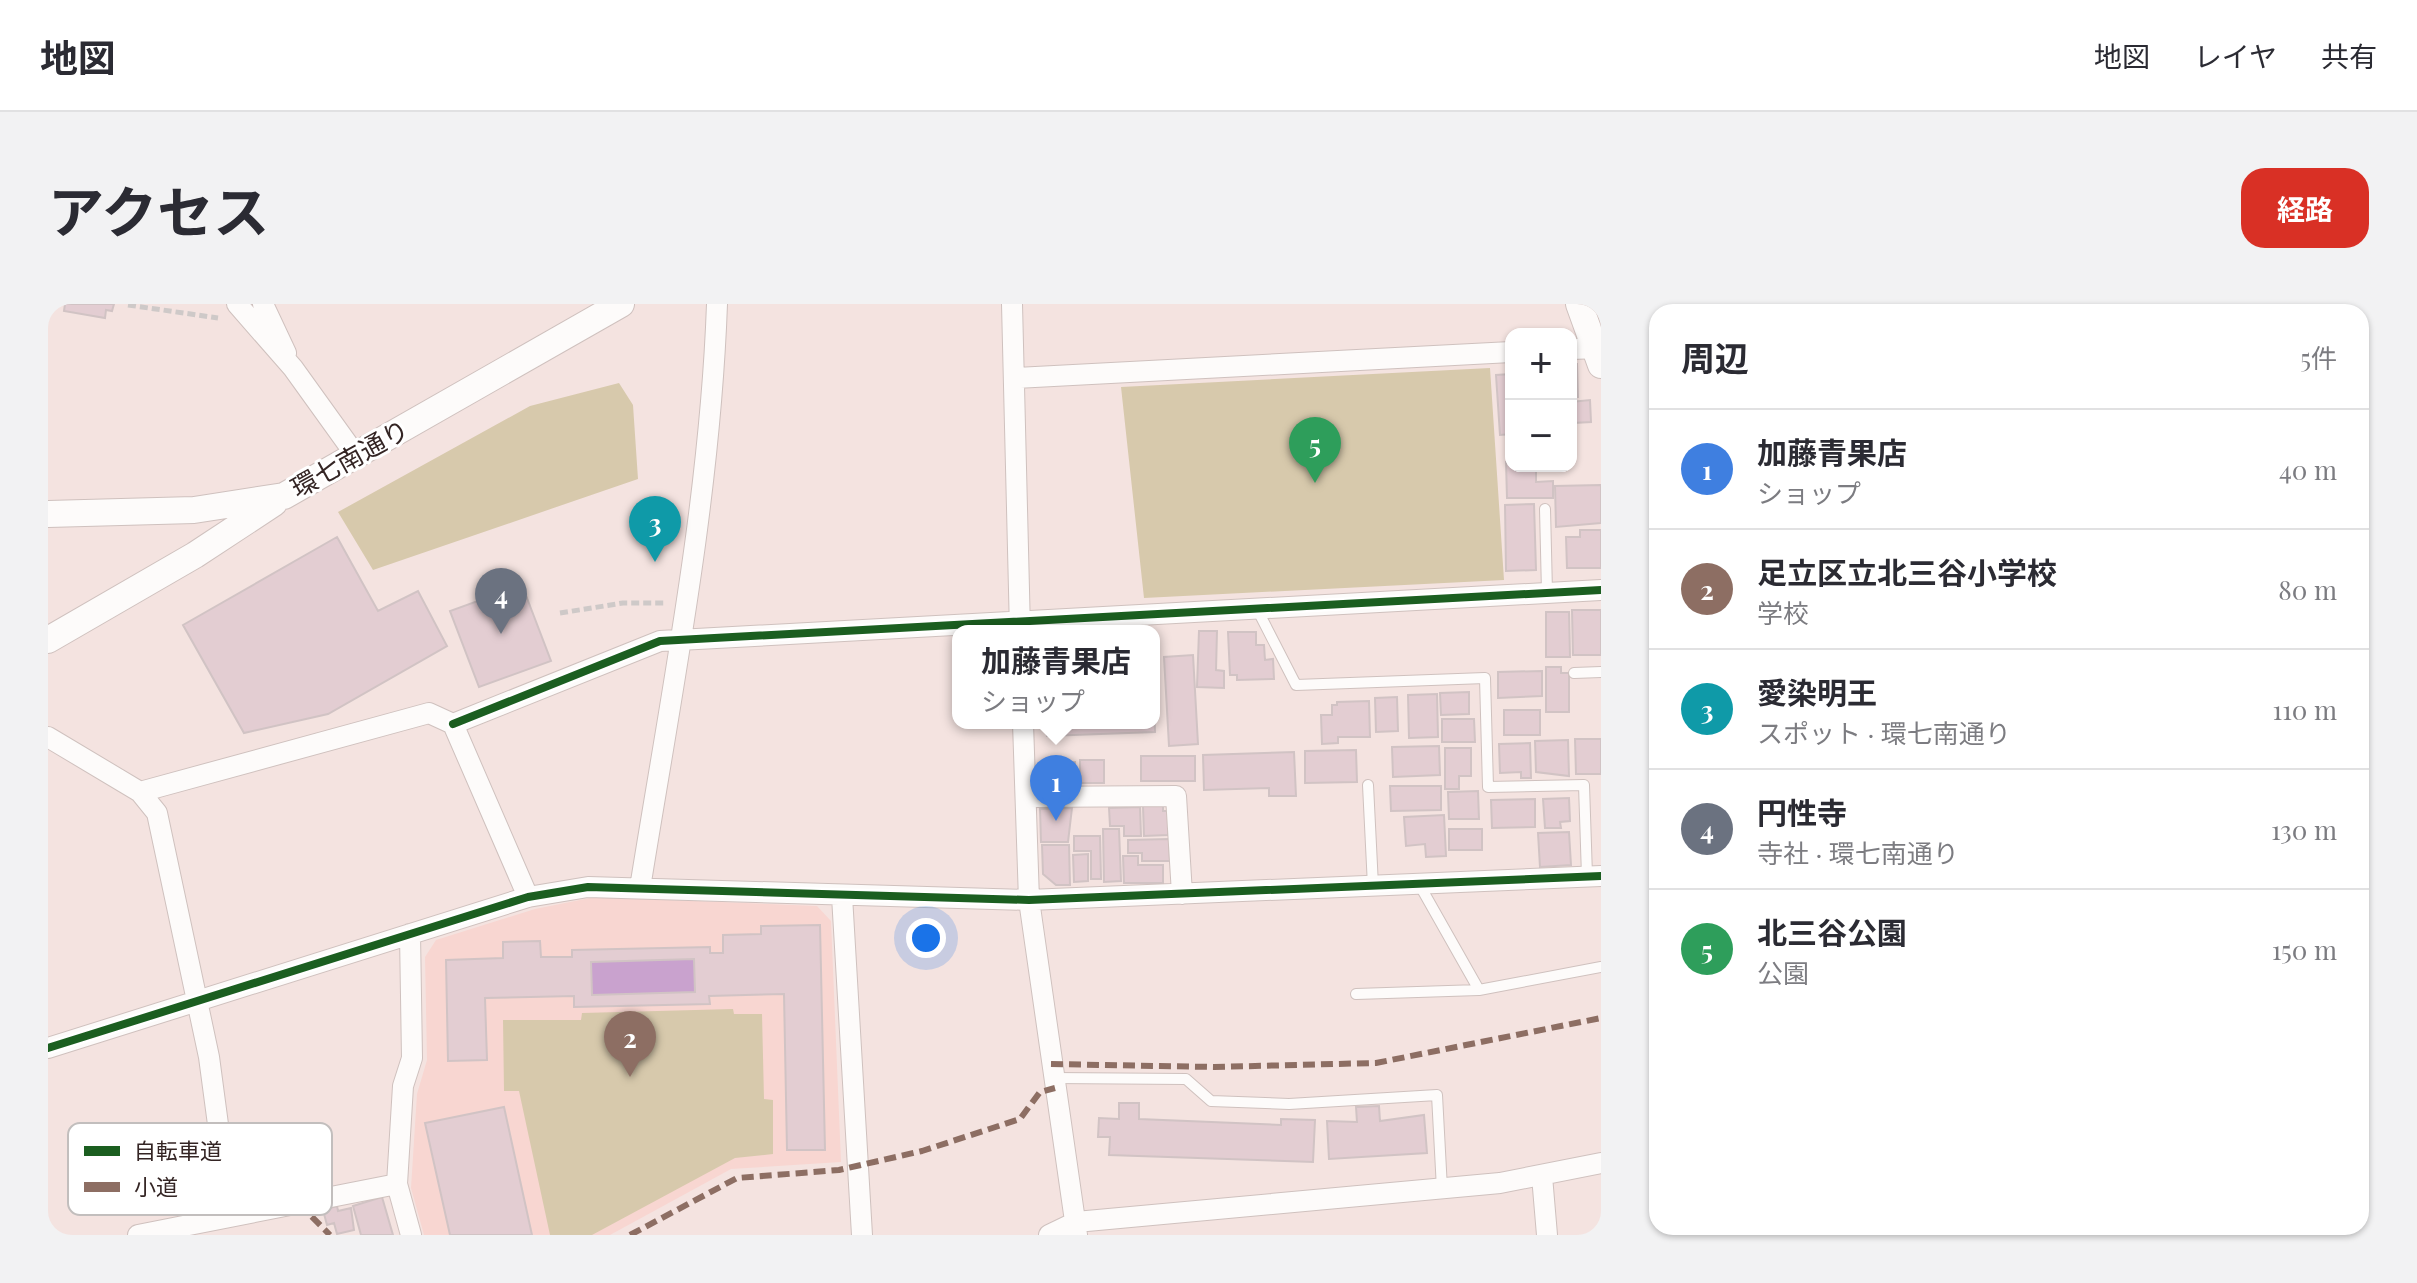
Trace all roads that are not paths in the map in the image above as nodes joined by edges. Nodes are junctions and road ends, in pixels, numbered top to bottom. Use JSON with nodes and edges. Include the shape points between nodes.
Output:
{"nodes":[{"id":1,"x":237,"y":304,"type":"edge"},
{"id":2,"x":263,"y":304,"type":"edge"},
{"id":3,"x":621,"y":304,"type":"edge"},
{"id":4,"x":717,"y":304,"type":"edge"},
{"id":5,"x":1012,"y":304,"type":"edge"},
{"id":6,"x":1579,"y":304,"type":"edge"},
{"id":7,"x":1505,"y":352,"type":"edge"},
{"id":8,"x":1592,"y":352,"type":"edge"},
{"id":9,"x":293,"y":368,"type":"junction"},
{"id":10,"x":1015,"y":378,"type":"junction"},
{"id":11,"x":357,"y":457,"type":"junction"},
{"id":12,"x":284,"y":496,"type":"junction"},
{"id":13,"x":1545,"y":509,"type":"dead end"},
{"id":14,"x":48,"y":514,"type":"edge"},
{"id":15,"x":1601,"y":590,"type":"edge"},
{"id":16,"x":1547,"y":592,"type":"junction"},
{"id":17,"x":1257,"y":609,"type":"junction"},
{"id":18,"x":1020,"y":625,"type":"edge"},
{"id":19,"x":1046,"y":625,"type":"edge"},
{"id":20,"x":952,"y":629,"type":"edge"},
{"id":21,"x":680,"y":639,"type":"junction"},
{"id":22,"x":48,"y":640,"type":"edge"},
{"id":23,"x":1601,"y":672,"type":"edge"},
{"id":24,"x":1574,"y":673,"type":"dead end"},
{"id":25,"x":453,"y":724,"type":"junction"},
{"id":26,"x":1023,"y":729,"type":"edge"},
{"id":27,"x":48,"y":737,"type":"edge"},
{"id":28,"x":1368,"y":785,"type":"dead end"},
{"id":29,"x":140,"y":792,"type":"junction"},
{"id":30,"x":1026,"y":797,"type":"junction"},
{"id":31,"x":1594,"y":876,"type":"edge"},
{"id":32,"x":1419,"y":884,"type":"junction"},
{"id":33,"x":1373,"y":886,"type":"junction"},
{"id":34,"x":640,"y":888,"type":"junction"},
{"id":35,"x":1182,"y":894,"type":"junction"},
{"id":36,"x":842,"y":896,"type":"junction"},
{"id":37,"x":528,"y":897,"type":"junction"},
{"id":38,"x":1029,"y":900,"type":"junction"},
{"id":39,"x":410,"y":934,"type":"junction"},
{"id":40,"x":1601,"y":967,"type":"edge"},
{"id":41,"x":1479,"y":990,"type":"junction"},
{"id":42,"x":1356,"y":994,"type":"dead end"},
{"id":43,"x":197,"y":999,"type":"junction"},
{"id":44,"x":48,"y":1048,"type":"edge"},
{"id":45,"x":1053,"y":1078,"type":"junction"},
{"id":46,"x":217,"y":1123,"type":"edge"},
{"id":47,"x":1601,"y":1163,"type":"edge"},
{"id":48,"x":1542,"y":1176,"type":"junction"},
{"id":49,"x":397,"y":1184,"type":"junction"},
{"id":50,"x":1442,"y":1189,"type":"junction"},
{"id":51,"x":332,"y":1196,"type":"edge"},
{"id":52,"x":233,"y":1215,"type":"edge"},
{"id":53,"x":1076,"y":1229,"type":"edge"},
{"id":54,"x":138,"y":1235,"type":"edge"},
{"id":55,"x":411,"y":1235,"type":"edge"},
{"id":56,"x":862,"y":1235,"type":"edge"},
{"id":57,"x":1049,"y":1235,"type":"edge"},
{"id":58,"x":1547,"y":1235,"type":"edge"}],
"edges":[{"from":1,"to":9,"type":"street"},
{"from":2,"to":9,"type":"street"},
{"from":3,"to":11,"type":"street","name":"環七南通り"},
{"from":4,"to":21,"type":"street","via":[[714,391]]},
{"from":5,"to":10,"type":"street"},
{"from":6,"to":8,"type":"street"},
{"from":7,"to":10,"type":"street"},
{"from":9,"to":11,"type":"street"},
{"from":10,"to":18,"type":"street"},
{"from":11,"to":12,"type":"street","name":"環七南通り"},
{"from":12,"to":14,"type":"street","name":"環七南通り","via":[[194,510]]},
{"from":12,"to":22,"type":"street","via":[[195,555]]},
{"from":13,"to":16,"type":"lane"},
{"from":15,"to":16,"type":"street"},
{"from":16,"to":17,"type":"street"},
{"from":17,"to":19,"type":"street"},
{"from":17,"to":31,"type":"lane","via":[[1296,685],[1485,678],[1488,787],[1584,785]]},
{"from":20,"to":21,"type":"street"},
{"from":21,"to":25,"type":"street","via":[[660,641]]},
{"from":21,"to":34,"type":"street"},
{"from":23,"to":24,"type":"lane"},
{"from":25,"to":29,"type":"street","via":[[429,713]]},
{"from":25,"to":37,"type":"street"},
{"from":26,"to":30,"type":"street"},
{"from":27,"to":29,"type":"street"},
{"from":28,"to":33,"type":"lane"},
{"from":29,"to":43,"type":"street","via":[[157,813]]},
{"from":30,"to":35,"type":"street","via":[[1176,796]]},
{"from":30,"to":38,"type":"street"},
{"from":31,"to":32,"type":"street"},
{"from":32,"to":33,"type":"street"},
{"from":32,"to":41,"type":"lane"},
{"from":33,"to":35,"type":"street"},
{"from":34,"to":36,"type":"street"},
{"from":34,"to":37,"type":"street","via":[[588,887]]},
{"from":35,"to":38,"type":"street"},
{"from":36,"to":38,"type":"street"},
{"from":36,"to":56,"type":"street"},
{"from":37,"to":39,"type":"street"},
{"from":38,"to":45,"type":"street"},
{"from":39,"to":43,"type":"street"},
{"from":39,"to":49,"type":"street","via":[[412,1058],[403,1086]]},
{"from":40,"to":41,"type":"lane"},
{"from":41,"to":42,"type":"lane"},
{"from":43,"to":44,"type":"street"},
{"from":43,"to":46,"type":"street"},
{"from":45,"to":50,"type":"lane","via":[[1186,1079],[1211,1101],[1289,1104],[1437,1095]]},
{"from":45,"to":53,"type":"street"},
{"from":47,"to":48,"type":"street"},
{"from":48,"to":50,"type":"street"},
{"from":48,"to":58,"type":"street"},
{"from":49,"to":51,"type":"street"},
{"from":49,"to":55,"type":"street"},
{"from":50,"to":53,"type":"street"},
{"from":52,"to":54,"type":"street"},
{"from":53,"to":57,"type":"street"}]}
